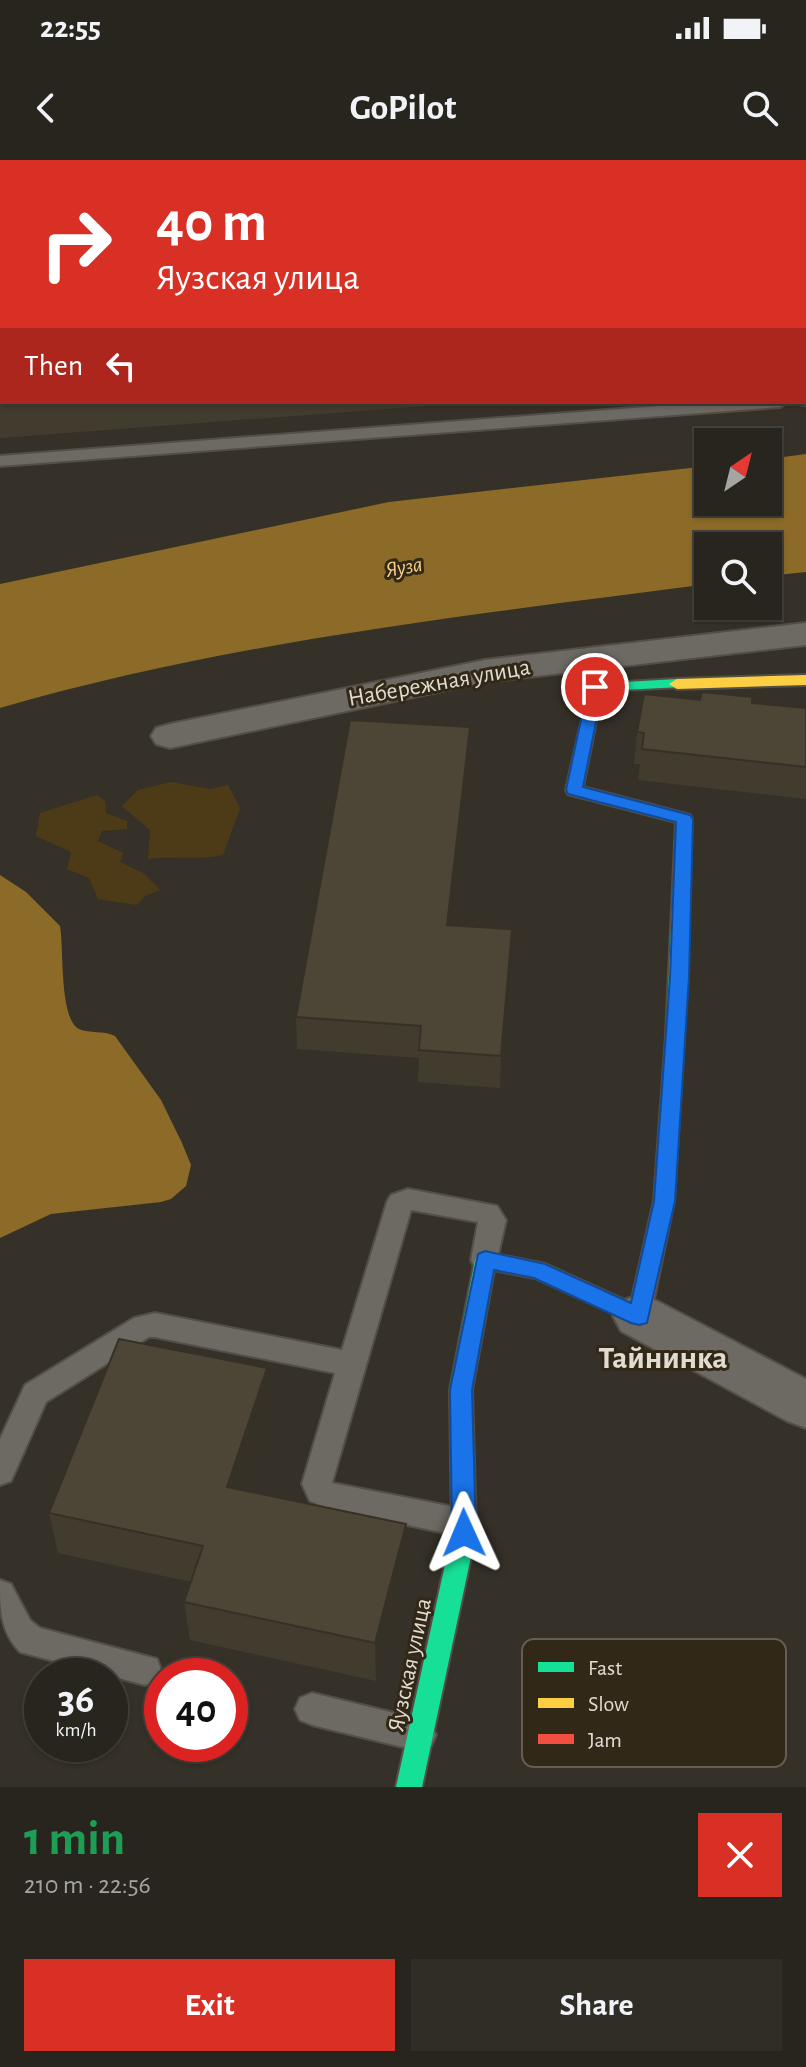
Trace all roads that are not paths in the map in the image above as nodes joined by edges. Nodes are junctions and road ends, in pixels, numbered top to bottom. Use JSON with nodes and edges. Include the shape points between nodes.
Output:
{"nodes":[{"id":1,"x":754,"y":404,"type":"edge"},
{"id":2,"x":0,"y":461,"type":"edge"},
{"id":3,"x":806,"y":634,"type":"edge"},
{"id":4,"x":806,"y":680,"type":"edge"},
{"id":5,"x":170,"y":736,"type":"dead end"},
{"id":6,"x":485,"y":1260,"type":"junction"},
{"id":7,"x":639,"y":1316,"type":"junction"},
{"id":8,"x":351,"y":1364,"type":"junction"},
{"id":9,"x":806,"y":1405,"type":"edge"},
{"id":10,"x":0,"y":1472,"type":"edge"},
{"id":11,"x":464,"y":1523,"type":"junction"},
{"id":12,"x":0,"y":1594,"type":"edge"},
{"id":13,"x":144,"y":1670,"type":"edge"},
{"id":14,"x":312,"y":1709,"type":"dead end"},
{"id":15,"x":419,"y":1735,"type":"junction"},
{"id":16,"x":409,"y":1787,"type":"edge"}],
"edges":[{"from":1,"to":2,"type":"lane"},
{"from":3,"to":5,"type":"street","name":"Набережная улица","via":[[485,671]]},
{"from":4,"to":7,"type":"street","via":[[595,687],[574,790],[684,819],[664,1201]]},
{"from":6,"to":7,"type":"street","via":[[538,1270]]},
{"from":6,"to":8,"type":"lane","via":[[492,1220],[487,1213],[402,1200]]},
{"from":6,"to":11,"type":"street","name":"Яузская улица","via":[[461,1390]]},
{"from":7,"to":9,"type":"street"},
{"from":8,"to":10,"type":"lane","via":[[149,1325],[35,1394]]},
{"from":8,"to":11,"type":"lane","via":[[318,1488],[327,1495]]},
{"from":11,"to":15,"type":"street","name":"Яузская улица"},
{"from":12,"to":13,"type":"lane","via":[[19,1631],[31,1641]]},
{"from":14,"to":15,"type":"lane"},
{"from":15,"to":16,"type":"street","name":"Яузская улица"}]}
